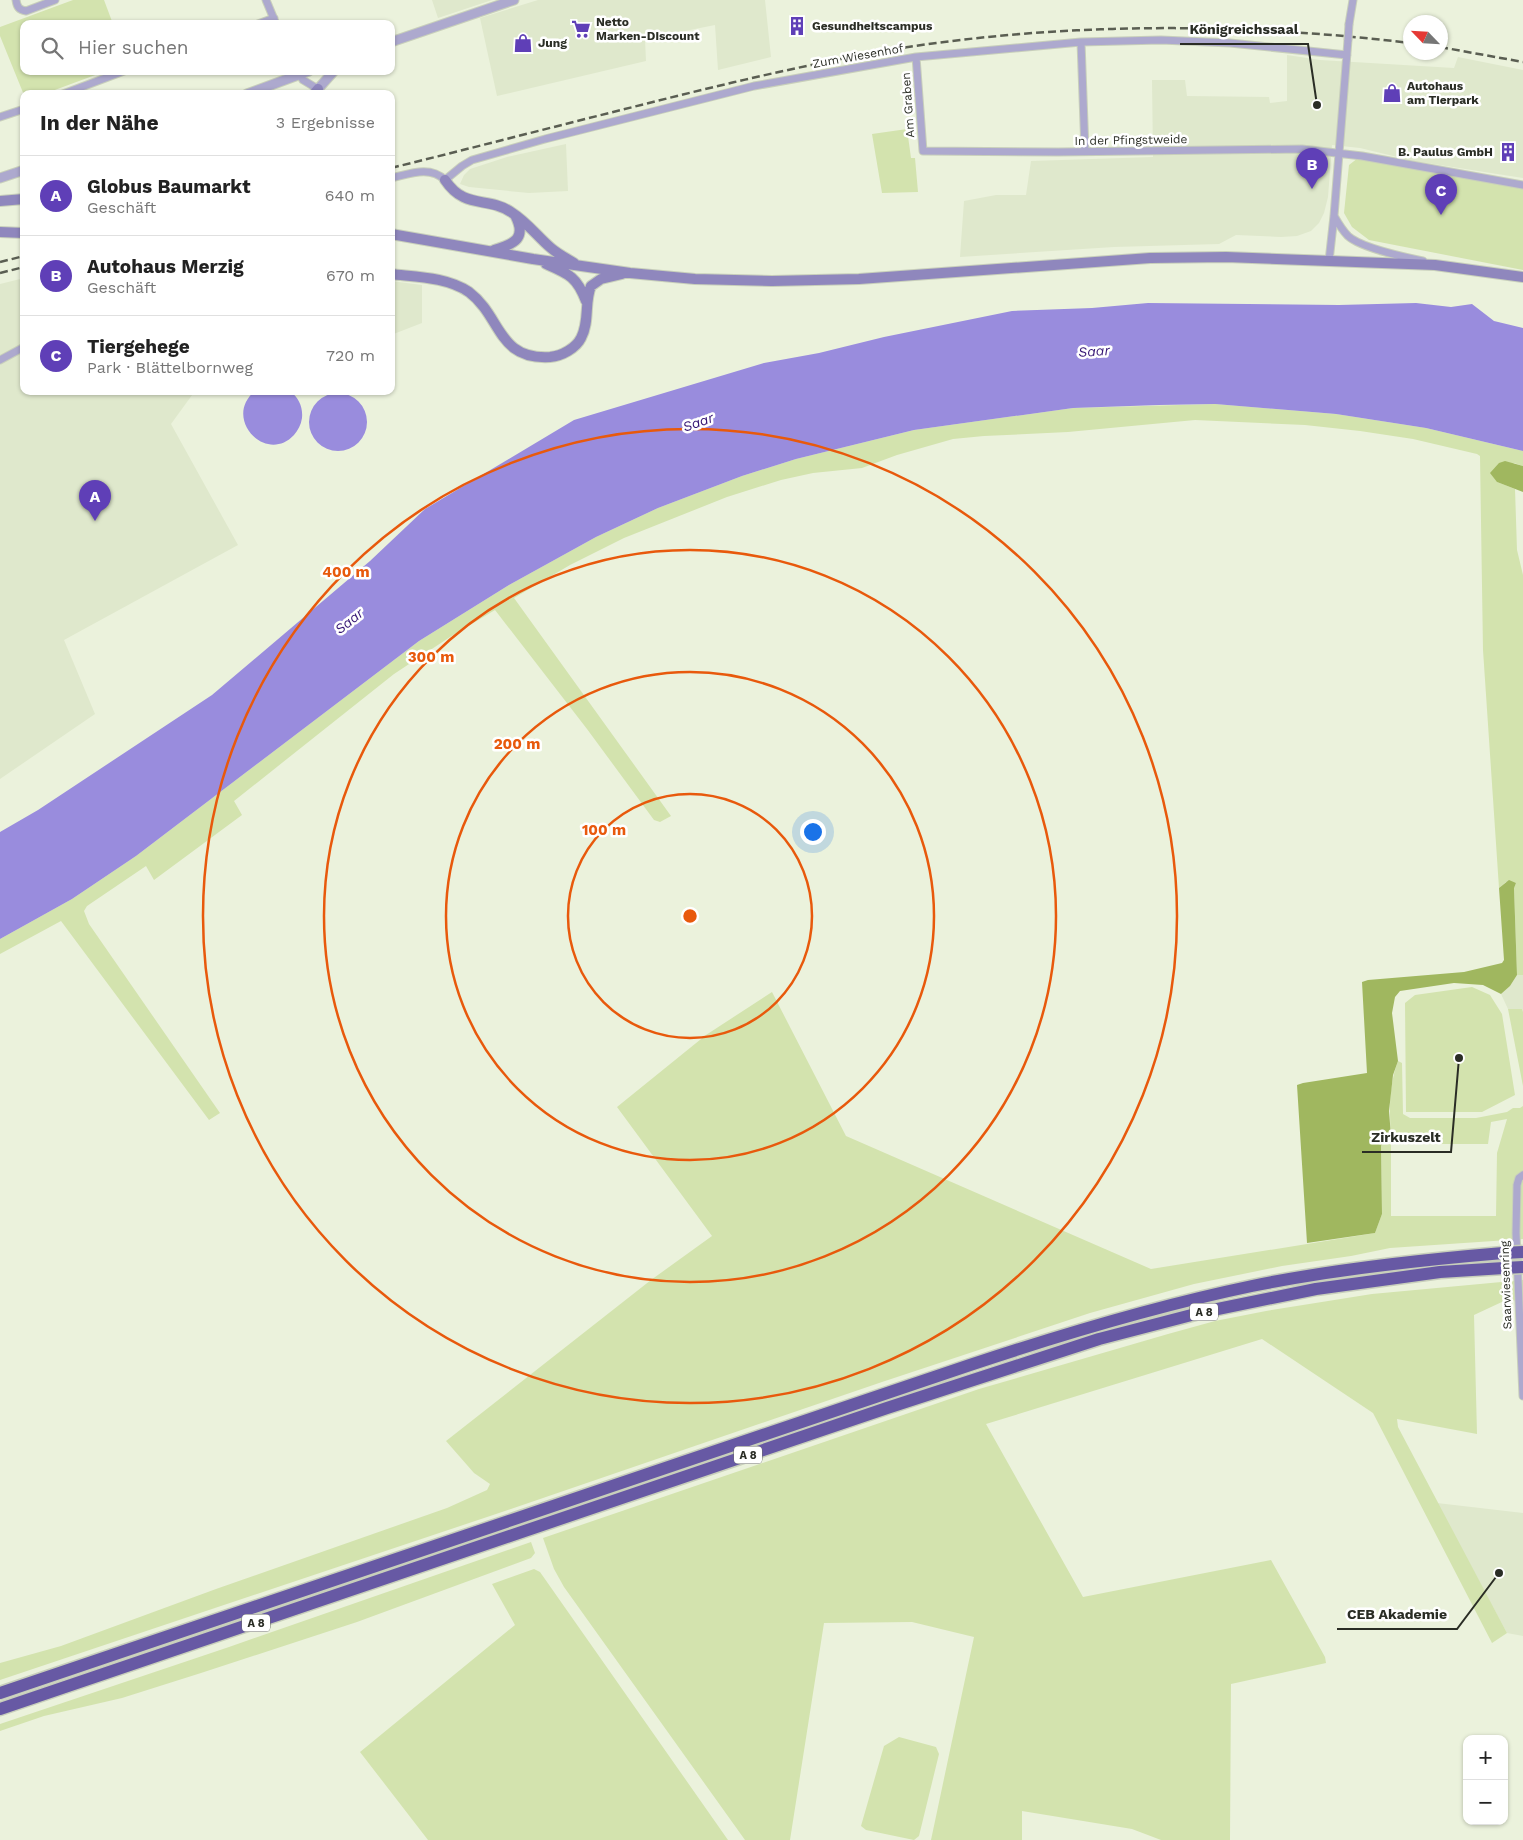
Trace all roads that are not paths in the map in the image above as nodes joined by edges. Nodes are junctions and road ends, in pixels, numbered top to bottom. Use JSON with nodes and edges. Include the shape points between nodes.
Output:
{"nodes":[{"id":1,"x":16,"y":0,"type":"edge"},
{"id":2,"x":55,"y":0,"type":"edge"},
{"id":3,"x":266,"y":0,"type":"edge"},
{"id":4,"x":514,"y":0,"type":"edge"},
{"id":5,"x":1353,"y":0,"type":"edge"},
{"id":6,"x":275,"y":20,"type":"edge"},
{"id":7,"x":395,"y":41,"type":"edge"},
{"id":8,"x":1081,"y":42,"type":"junction"},
{"id":9,"x":1347,"y":56,"type":"junction"},
{"id":10,"x":916,"y":57,"type":"junction"},
{"id":11,"x":113,"y":75,"type":"edge"},
{"id":12,"x":293,"y":75,"type":"edge"},
{"id":13,"x":300,"y":75,"type":"edge"},
{"id":14,"x":330,"y":75,"type":"edge"},
{"id":15,"x":74,"y":90,"type":"edge"},
{"id":16,"x":257,"y":90,"type":"edge"},
{"id":17,"x":315,"y":90,"type":"edge"},
{"id":18,"x":317,"y":90,"type":"edge"},
{"id":19,"x":20,"y":110,"type":"edge"},
{"id":20,"x":0,"y":117,"type":"edge"},
{"id":21,"x":923,"y":151,"type":"joint"},
{"id":22,"x":1085,"y":151,"type":"junction"},
{"id":23,"x":1339,"y":153,"type":"junction"},
{"id":24,"x":20,"y":171,"type":"edge"},
{"id":25,"x":395,"y":177,"type":"edge"},
{"id":26,"x":0,"y":178,"type":"edge"},
{"id":27,"x":445,"y":180,"type":"junction"},
{"id":28,"x":1523,"y":185,"type":"edge"},
{"id":29,"x":20,"y":199,"type":"edge"},
{"id":30,"x":0,"y":201,"type":"edge"},
{"id":31,"x":515,"y":215,"type":"junction"},
{"id":32,"x":1334,"y":216,"type":"junction"},
{"id":33,"x":0,"y":232,"type":"edge"},
{"id":34,"x":20,"y":233,"type":"edge"},
{"id":35,"x":395,"y":235,"type":"edge"},
{"id":36,"x":492,"y":251,"type":"junction"},
{"id":37,"x":533,"y":259,"type":"junction"},
{"id":38,"x":1329,"y":261,"type":"junction"},
{"id":39,"x":1435,"y":264,"type":"junction"},
{"id":40,"x":579,"y":266,"type":"junction"},
{"id":41,"x":630,"y":273,"type":"junction"},
{"id":42,"x":395,"y":275,"type":"edge"},
{"id":43,"x":1523,"y":276,"type":"edge"},
{"id":44,"x":587,"y":304,"type":"junction"},
{"id":45,"x":20,"y":349,"type":"edge"},
{"id":46,"x":0,"y":360,"type":"edge"},
{"id":47,"x":1523,"y":1175,"type":"edge"},
{"id":48,"x":1523,"y":1252,"type":"edge"},
{"id":49,"x":1523,"y":1267,"type":"edge"},
{"id":50,"x":1523,"y":1396,"type":"edge"},
{"id":51,"x":0,"y":1693,"type":"edge"},
{"id":52,"x":0,"y":1709,"type":"edge"}],
"edges":[{"from":1,"to":2,"type":"street","via":[[17,7],[26,11]]},
{"from":3,"to":6,"type":"street"},
{"from":4,"to":7,"type":"street"},
{"from":5,"to":9,"type":"street","bridge":true},
{"from":8,"to":9,"type":"street","name":"Zum Wiesenhof","via":[[1194,41]]},
{"from":8,"to":10,"type":"street","name":"Zum Wiesenhof"},
{"from":8,"to":22,"type":"street"},
{"from":9,"to":23,"type":"street"},
{"from":10,"to":21,"type":"street","name":"Am Graben"},
{"from":10,"to":27,"type":"street","name":"Zum Wiesenhof","via":[[754,86],[545,139],[472,160]]},
{"from":11,"to":15,"type":"street"},
{"from":12,"to":16,"type":"street"},
{"from":13,"to":17,"type":"street"},
{"from":14,"to":18,"type":"street"},
{"from":19,"to":20,"type":"street"},
{"from":21,"to":22,"type":"street","name":"In der Pfingstweide"},
{"from":22,"to":23,"type":"street","name":"In der Pfingstweide","via":[[1302,149]]},
{"from":23,"to":28,"type":"street","name":"In der Pfingstweide"},
{"from":23,"to":32,"type":"street"},
{"from":24,"to":26,"type":"street"},
{"from":25,"to":27,"type":"street","via":[[430,172]]},
{"from":27,"to":31,"type":"main road","via":[[464,199],[502,208]]},
{"from":29,"to":30,"type":"main road"},
{"from":31,"to":36,"type":"main road","via":[[520,230],[517,240]]},
{"from":31,"to":40,"type":"main road","via":[[557,252]]},
{"from":32,"to":38,"type":"street"},
{"from":32,"to":39,"type":"street","via":[[1353,240]]},
{"from":33,"to":34,"type":"main road"},
{"from":35,"to":36,"type":"main road"},
{"from":36,"to":37,"type":"main road"},
{"from":37,"to":40,"type":"main road"},
{"from":37,"to":44,"type":"main road","via":[[566,273],[580,286]]},
{"from":38,"to":39,"type":"main road"},
{"from":38,"to":41,"type":"main road","via":[[1150,258],[840,280],[695,279]]},
{"from":39,"to":43,"type":"main road"},
{"from":40,"to":41,"type":"main road"},
{"from":41,"to":44,"type":"main road","via":[[595,282],[589,291]]},
{"from":42,"to":44,"type":"main road","via":[[456,285],[477,300],[514,348],[537,358],[555,357],[580,340],[587,323]]},
{"from":45,"to":46,"type":"street"},
{"from":47,"to":50,"type":"street","name":"Saarwiesenring","via":[[1517,1185],[1516,1233]]},
{"from":48,"to":51,"type":"highway","number":"A 8","bridge":true,"via":[[1369,1266],[1253,1286],[1095,1325]]},
{"from":49,"to":52,"type":"highway","number":"A 8","bridge":true,"via":[[1440,1272],[1256,1300],[1099,1339],[975,1378]]}]}
